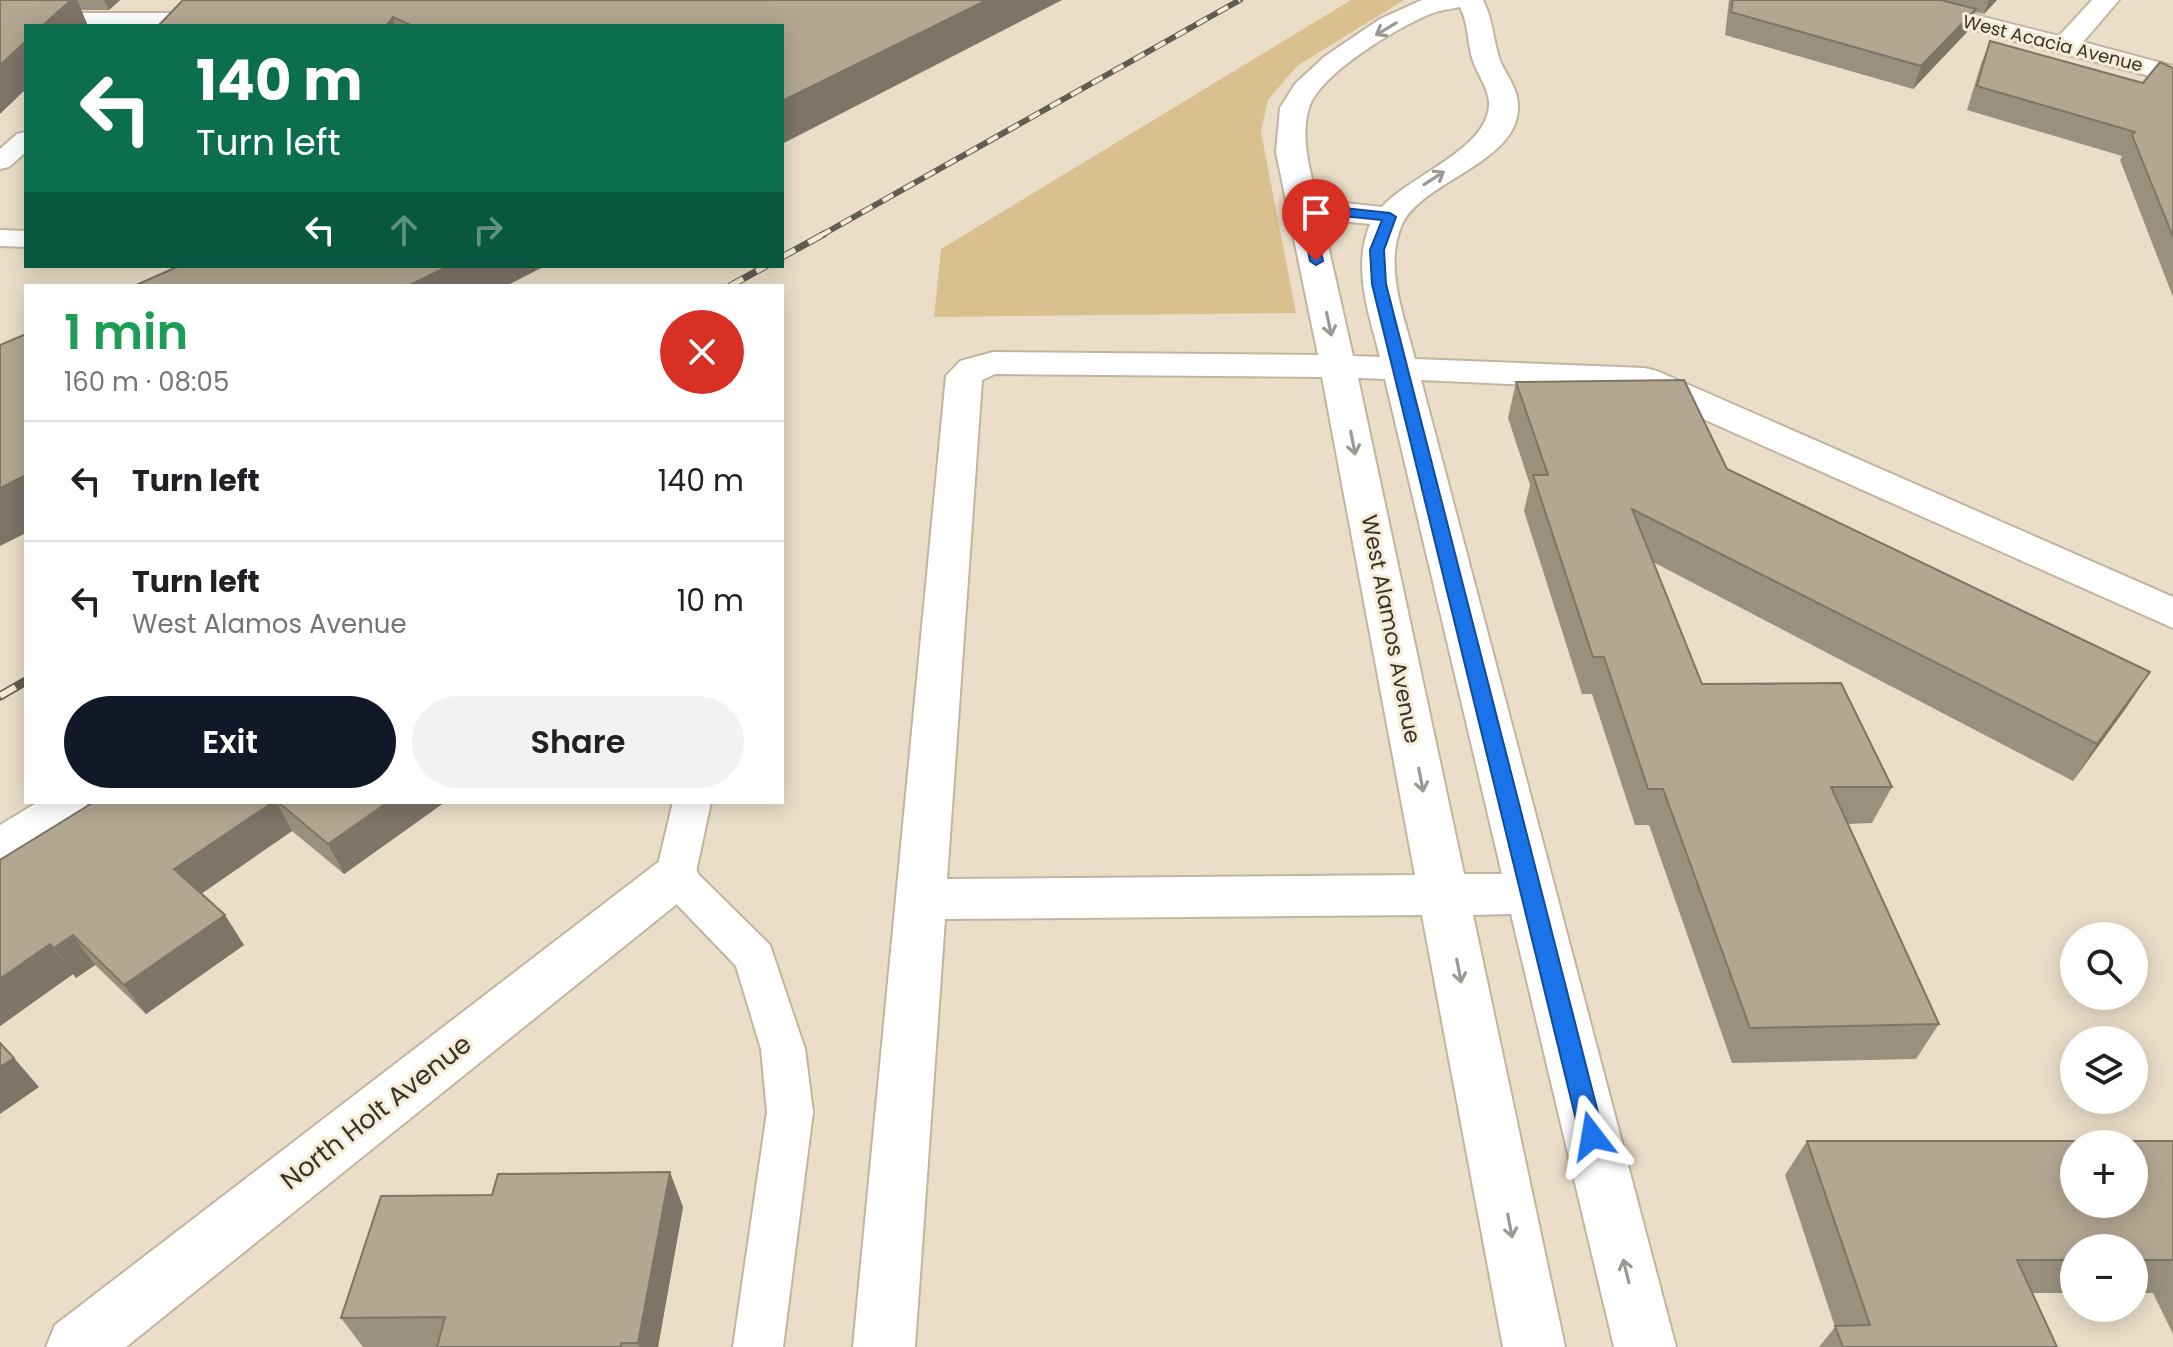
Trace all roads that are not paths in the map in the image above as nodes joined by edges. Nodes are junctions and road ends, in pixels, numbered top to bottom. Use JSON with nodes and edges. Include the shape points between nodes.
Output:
{"nodes":[{"id":1,"x":1457,"y":0,"type":"edge"},
{"id":2,"x":1470,"y":0,"type":"edge"},
{"id":3,"x":1886,"y":0,"type":"edge"},
{"id":4,"x":2106,"y":0,"type":"edge"},
{"id":5,"x":240,"y":11,"type":"edge"},
{"id":6,"x":0,"y":21,"type":"edge"},
{"id":7,"x":154,"y":24,"type":"edge"},
{"id":8,"x":2065,"y":46,"type":"junction"},
{"id":9,"x":2173,"y":74,"type":"edge"},
{"id":10,"x":24,"y":141,"type":"edge"},
{"id":11,"x":0,"y":162,"type":"edge"},
{"id":12,"x":0,"y":171,"type":"edge"},
{"id":13,"x":24,"y":171,"type":"edge"},
{"id":14,"x":1306,"y":208,"type":"junction"},
{"id":15,"x":1390,"y":217,"type":"junction"},
{"id":16,"x":0,"y":238,"type":"edge"},
{"id":17,"x":24,"y":239,"type":"edge"},
{"id":18,"x":1338,"y":366,"type":"junction"},
{"id":19,"x":1400,"y":370,"type":"junction"},
{"id":20,"x":2173,"y":614,"type":"edge"},
{"id":21,"x":66,"y":804,"type":"edge"},
{"id":22,"x":692,"y":804,"type":"edge"},
{"id":23,"x":0,"y":844,"type":"edge"},
{"id":24,"x":675,"y":877,"type":"junction"},
{"id":25,"x":1532,"y":894,"type":"junction"},
{"id":26,"x":1444,"y":895,"type":"junction"},
{"id":27,"x":920,"y":899,"type":"junction"},
{"id":28,"x":77,"y":1347,"type":"edge"},
{"id":29,"x":758,"y":1347,"type":"edge"},
{"id":30,"x":884,"y":1347,"type":"edge"},
{"id":31,"x":1534,"y":1347,"type":"edge"},
{"id":32,"x":1645,"y":1347,"type":"edge"}],
"edges":[{"from":1,"to":14,"type":"street","name":"West Alamos Avenue","one_way":true,"via":[[1421,8],[1336,60],[1296,103],[1291,152]]},
{"from":15,"to":2,"type":"street","one_way":true,"via":[[1427,181],[1474,154],[1496,133],[1503,98]]},
{"from":3,"to":8,"type":"street","name":"West Acacia Avenue"},
{"from":4,"to":8,"type":"street"},
{"from":5,"to":7,"type":"street","via":[[215,21]]},
{"from":6,"to":7,"type":"street"},
{"from":8,"to":9,"type":"street","name":"West Acacia Avenue"},
{"from":10,"to":11,"type":"lane"},
{"from":12,"to":13,"type":"lane"},
{"from":14,"to":15,"type":"street"},
{"from":14,"to":18,"type":"street","name":"West Alamos Avenue","one_way":true},
{"from":15,"to":19,"type":"street","via":[[1377,250],[1379,284]]},
{"from":16,"to":17,"type":"lane"},
{"from":18,"to":19,"type":"street"},
{"from":18,"to":26,"type":"street","name":"West Alamos Avenue","one_way":true},
{"from":18,"to":27,"type":"street","via":[[993,363],[964,376]]},
{"from":19,"to":20,"type":"street","via":[[1644,379]]},
{"from":19,"to":25,"type":"street"},
{"from":21,"to":23,"type":"lane"},
{"from":22,"to":24,"type":"lane"},
{"from":24,"to":28,"type":"street","name":"North Holt Avenue"},
{"from":24,"to":29,"type":"lane","via":[[755,957],[783,1049],[790,1112]]},
{"from":25,"to":26,"type":"street"},
{"from":32,"to":25,"type":"street","one_way":true},
{"from":26,"to":27,"type":"street"},
{"from":26,"to":31,"type":"street","name":"West Alamos Avenue","one_way":true},
{"from":27,"to":30,"type":"street"}]}
